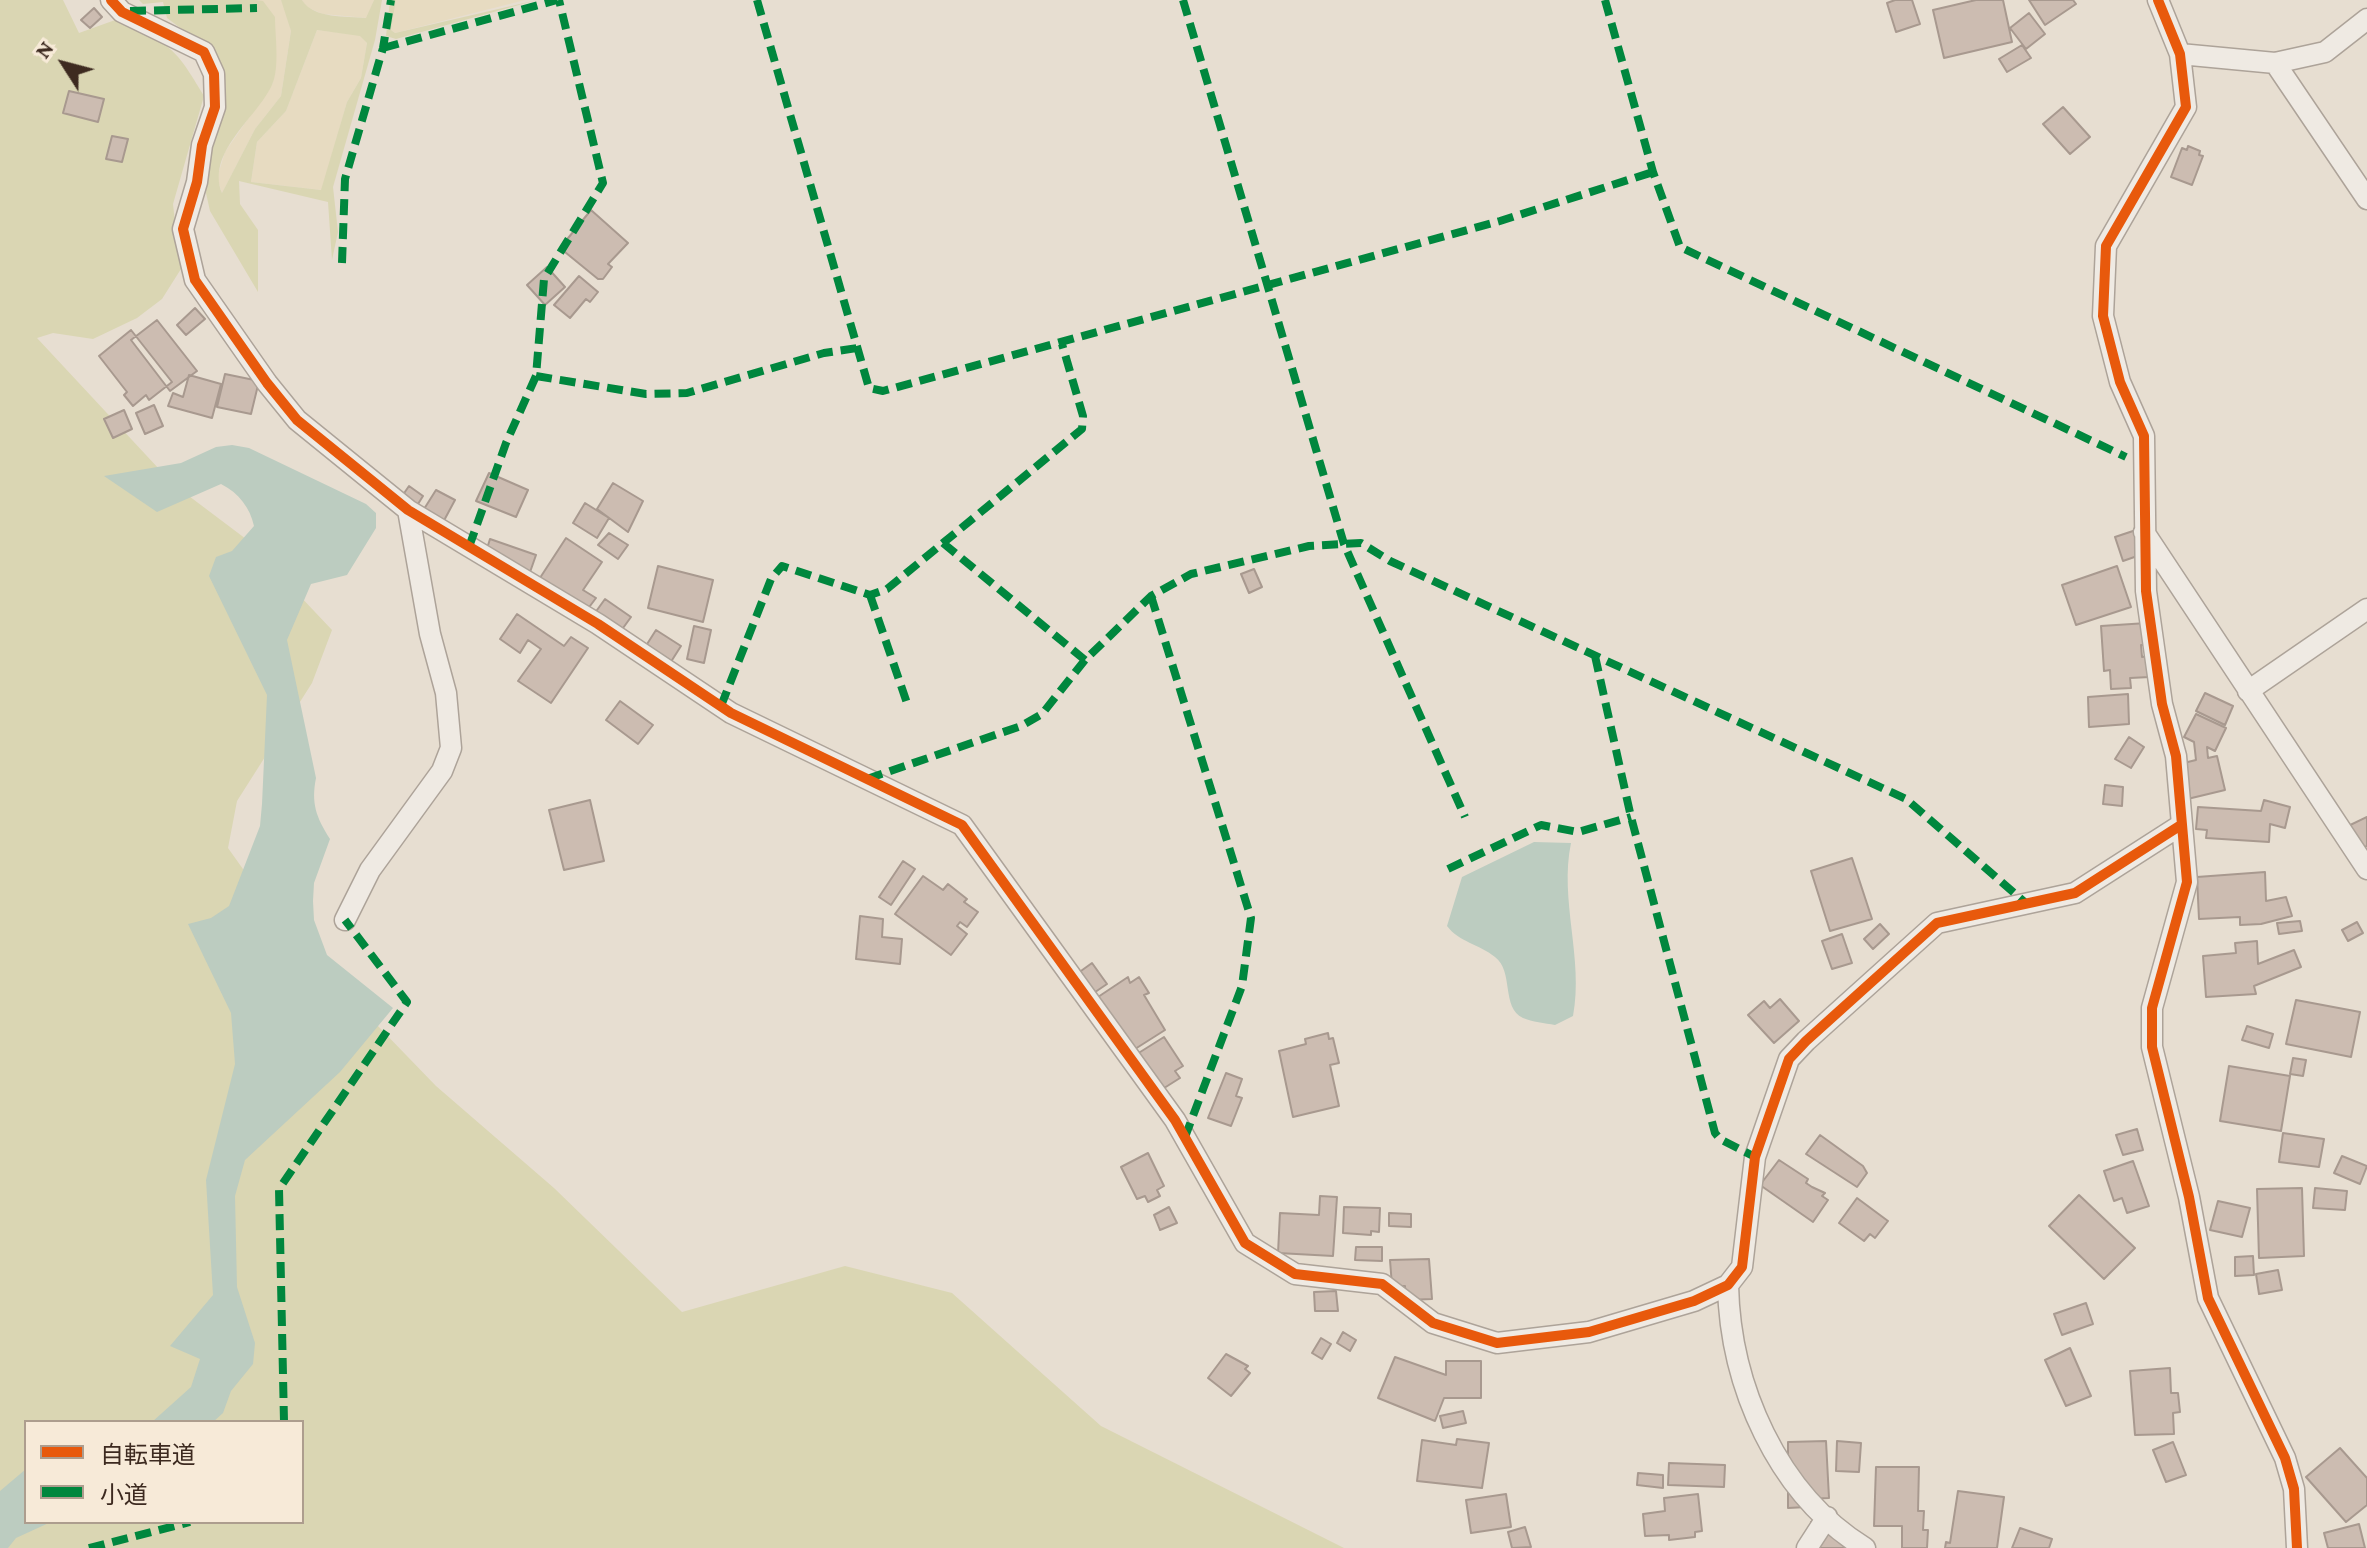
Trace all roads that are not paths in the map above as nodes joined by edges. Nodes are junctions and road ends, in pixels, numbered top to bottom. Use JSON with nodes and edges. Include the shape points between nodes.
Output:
{"nodes":[{"id":1,"x":111,"y":0,"type":"edge"},
{"id":2,"x":2161,"y":1,"type":"edge"},
{"id":3,"x":2367,"y":19,"type":"edge"},
{"id":4,"x":2180,"y":54,"type":"junction"},
{"id":5,"x":2275,"y":63,"type":"junction"},
{"id":6,"x":2367,"y":199,"type":"edge"},
{"id":7,"x":408,"y":510,"type":"junction"},
{"id":8,"x":2143,"y":530,"type":"junction"},
{"id":9,"x":2367,"y":609,"type":"edge"},
{"id":10,"x":2248,"y":691,"type":"junction"},
{"id":11,"x":2181,"y":825,"type":"junction"},
{"id":12,"x":2367,"y":869,"type":"edge"},
{"id":13,"x":345,"y":920,"type":"dead end"},
{"id":14,"x":1728,"y":1285,"type":"junction"},
{"id":15,"x":1827,"y":1517,"type":"junction"},
{"id":16,"x":1807,"y":1548,"type":"edge"},
{"id":17,"x":1865,"y":1548,"type":"edge"},
{"id":18,"x":2297,"y":1548,"type":"edge"}],
"edges":[{"from":1,"to":7,"type":"street","via":[[122,12],[204,52],[214,74],[215,107],[183,229],[195,280],[297,420]]},
{"from":2,"to":4,"type":"street"},
{"from":3,"to":5,"type":"street","via":[[2325,52]]},
{"from":4,"to":5,"type":"street"},
{"from":4,"to":8,"type":"street","via":[[2186,107],[2106,246],[2103,316],[2120,382],[2144,436]]},
{"from":5,"to":6,"type":"street"},
{"from":7,"to":13,"type":"street","via":[[446,693],[451,748],[442,771],[370,870]]},
{"from":7,"to":14,"type":"street","via":[[598,624],[731,713],[962,825],[1175,1120],[1245,1243],[1295,1274],[1382,1284],[1433,1323],[1497,1343],[1589,1332],[1694,1301]]},
{"from":8,"to":10,"type":"street"},
{"from":8,"to":11,"type":"street","via":[[2146,591],[2162,704],[2176,756]]},
{"from":9,"to":10,"type":"street"},
{"from":10,"to":12,"type":"street"},
{"from":11,"to":14,"type":"street","via":[[2075,893],[1937,923],[1806,1041],[1789,1059],[1755,1157],[1742,1267]]},
{"from":11,"to":18,"type":"street","via":[[2187,882],[2152,1008],[2152,1047],[2208,1298],[2285,1458],[2294,1489]]},
{"from":14,"to":15,"type":"street","via":[[1729,1317],[1755,1417],[1800,1492]]},
{"from":15,"to":16,"type":"street"},
{"from":15,"to":17,"type":"street"}]}
